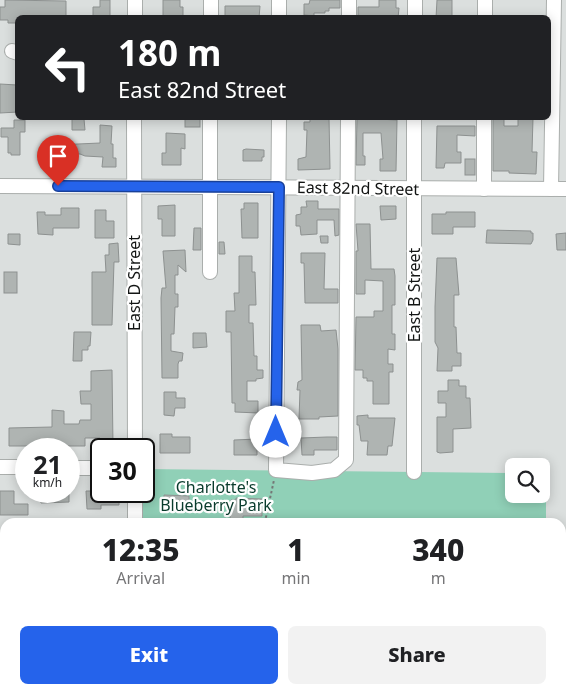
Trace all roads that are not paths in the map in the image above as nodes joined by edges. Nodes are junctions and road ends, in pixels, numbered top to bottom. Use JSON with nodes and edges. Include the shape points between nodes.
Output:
{"nodes":[{"id":1,"x":135,"y":0,"type":"edge"},
{"id":2,"x":211,"y":0,"type":"edge"},
{"id":3,"x":279,"y":0,"type":"edge"},
{"id":4,"x":349,"y":0,"type":"edge"},
{"id":5,"x":415,"y":0,"type":"edge"},
{"id":6,"x":485,"y":0,"type":"edge"},
{"id":7,"x":554,"y":0,"type":"edge"},
{"id":8,"x":135,"y":15,"type":"edge"},
{"id":9,"x":211,"y":15,"type":"edge"},
{"id":10,"x":279,"y":15,"type":"edge"},
{"id":11,"x":349,"y":15,"type":"edge"},
{"id":12,"x":414,"y":15,"type":"edge"},
{"id":13,"x":485,"y":15,"type":"edge"},
{"id":14,"x":134,"y":120,"type":"edge"},
{"id":15,"x":210,"y":120,"type":"edge"},
{"id":16,"x":279,"y":120,"type":"edge"},
{"id":17,"x":348,"y":120,"type":"edge"},
{"id":18,"x":414,"y":120,"type":"edge"},
{"id":19,"x":484,"y":120,"type":"edge"},
{"id":20,"x":0,"y":186,"type":"edge"},
{"id":21,"x":134,"y":187,"type":"junction"},
{"id":22,"x":210,"y":187,"type":"junction"},
{"id":23,"x":279,"y":187,"type":"junction"},
{"id":24,"x":348,"y":188,"type":"junction"},
{"id":25,"x":413,"y":189,"type":"junction"},
{"id":26,"x":484,"y":189,"type":"junction"},
{"id":27,"x":551,"y":189,"type":"junction"},
{"id":28,"x":566,"y":189,"type":"edge"},
{"id":29,"x":210,"y":272,"type":"dead end"},
{"id":30,"x":135,"y":438,"type":"edge"},
{"id":31,"x":0,"y":467,"type":"edge"},
{"id":32,"x":15,"y":467,"type":"edge"},
{"id":33,"x":414,"y":472,"type":"dead end"},
{"id":34,"x":135,"y":503,"type":"edge"},
{"id":35,"x":135,"y":518,"type":"edge"}],
"edges":[{"from":1,"to":8,"type":"street"},
{"from":2,"to":9,"type":"street"},
{"from":3,"to":10,"type":"street"},
{"from":4,"to":11,"type":"street"},
{"from":5,"to":12,"type":"street"},
{"from":6,"to":13,"type":"street"},
{"from":7,"to":27,"type":"street"},
{"from":14,"to":21,"type":"street","name":"East D Street"},
{"from":15,"to":22,"type":"street"},
{"from":16,"to":23,"type":"street"},
{"from":17,"to":24,"type":"street"},
{"from":18,"to":25,"type":"street","name":"East B Street"},
{"from":19,"to":26,"type":"street"},
{"from":20,"to":21,"type":"street","name":"East 82nd Street"},
{"from":21,"to":22,"type":"street","name":"East 82nd Street"},
{"from":21,"to":30,"type":"street","name":"East D Street"},
{"from":22,"to":23,"type":"street","name":"East 82nd Street"},
{"from":22,"to":29,"type":"street"},
{"from":23,"to":24,"type":"street","name":"East 82nd Street"},
{"from":23,"to":24,"type":"street","via":[[276,470],[312,473],[334,470],[346,460]]},
{"from":24,"to":25,"type":"street","name":"East 82nd Street"},
{"from":25,"to":26,"type":"street","name":"East 82nd Street"},
{"from":25,"to":33,"type":"street","name":"East B Street"},
{"from":26,"to":27,"type":"street","name":"East 82nd Street"},
{"from":27,"to":28,"type":"street","name":"East 82nd Street"},
{"from":31,"to":32,"type":"street"},
{"from":34,"to":35,"type":"street"}]}
